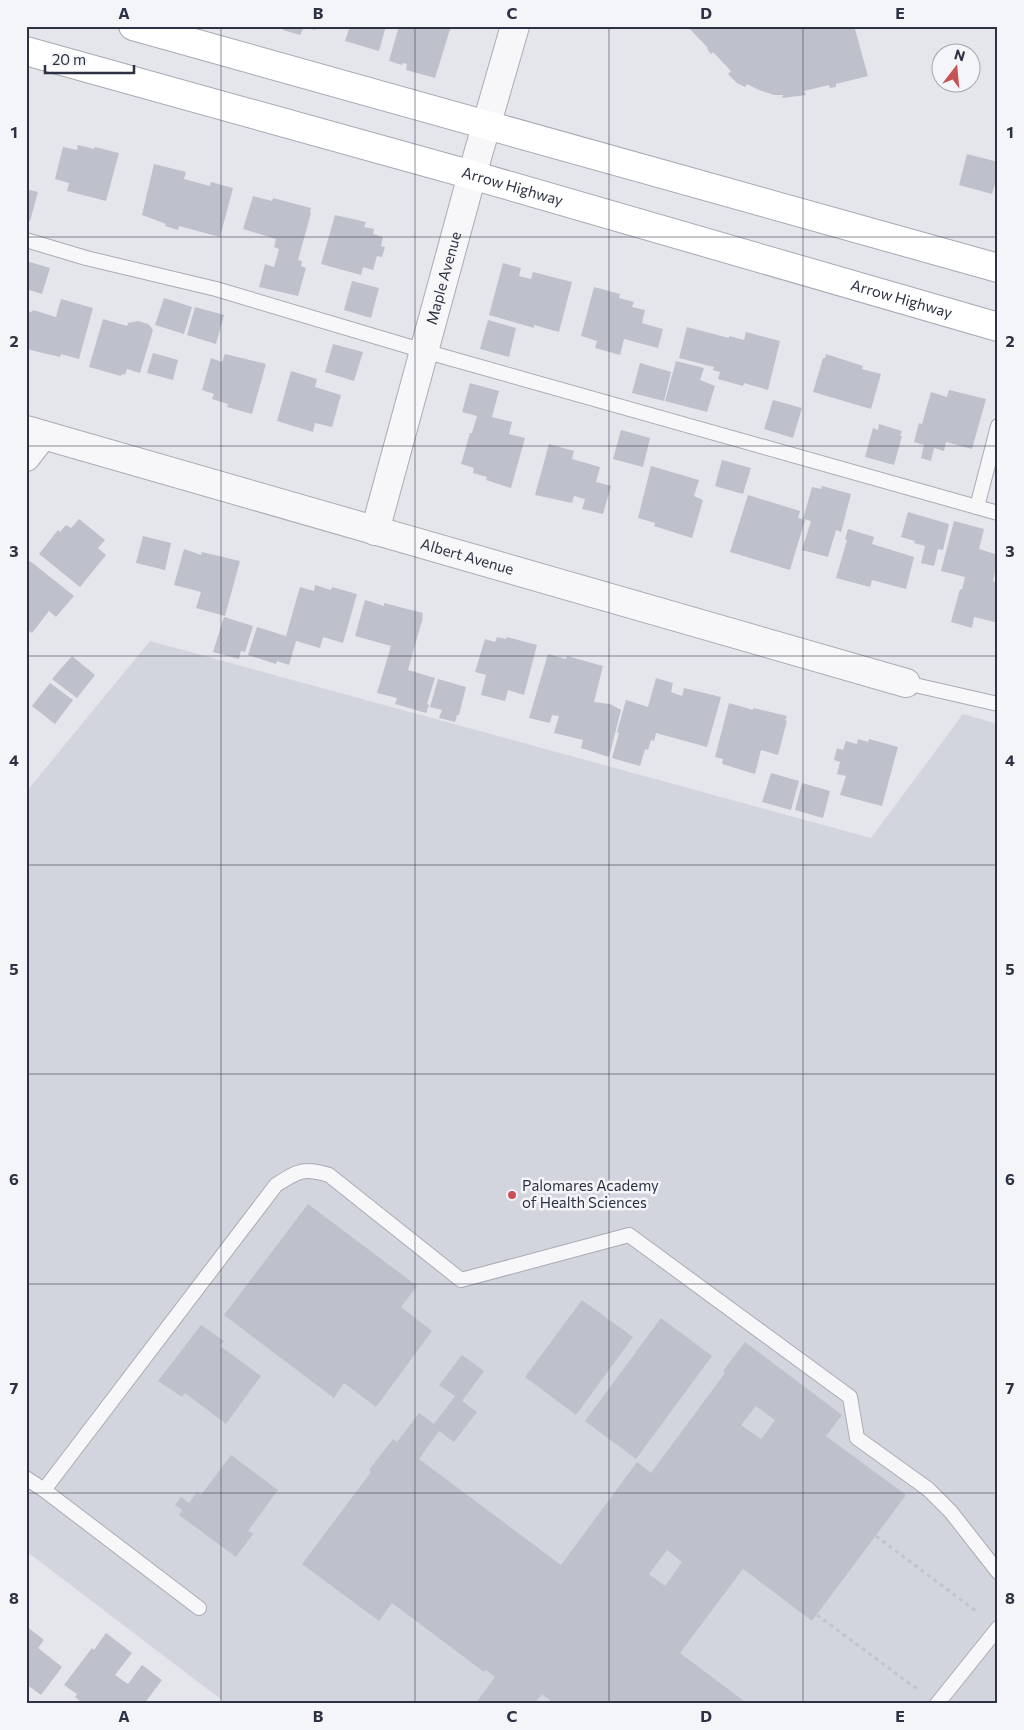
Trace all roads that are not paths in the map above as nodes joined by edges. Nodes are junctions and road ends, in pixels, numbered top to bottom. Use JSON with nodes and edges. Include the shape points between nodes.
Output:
{"nodes":[{"id":1,"x":133,"y":26,"type":"edge"},
{"id":2,"x":515,"y":26,"type":"edge"},
{"id":3,"x":26,"y":51,"type":"edge"},
{"id":4,"x":487,"y":124,"type":"junction"},
{"id":5,"x":472,"y":175,"type":"junction"},
{"id":6,"x":26,"y":240,"type":"edge"},
{"id":7,"x":998,"y":268,"type":"edge"},
{"id":8,"x":998,"y":327,"type":"edge"},
{"id":9,"x":424,"y":350,"type":"junction"},
{"id":10,"x":998,"y":426,"type":"edge"},
{"id":11,"x":35,"y":433,"type":"edge"},
{"id":12,"x":26,"y":457,"type":"edge"},
{"id":13,"x":977,"y":507,"type":"junction"},
{"id":14,"x":998,"y":513,"type":"edge"},
{"id":15,"x":375,"y":531,"type":"junction"},
{"id":16,"x":906,"y":683,"type":"joint"},
{"id":17,"x":998,"y":704,"type":"edge"},
{"id":18,"x":26,"y":1478,"type":"edge"},
{"id":19,"x":44,"y":1490,"type":"junction"},
{"id":20,"x":998,"y":1572,"type":"edge"},
{"id":21,"x":199,"y":1608,"type":"dead end"},
{"id":22,"x":998,"y":1628,"type":"edge"},
{"id":23,"x":937,"y":1704,"type":"edge"}],
"edges":[{"from":1,"to":4,"type":"main road"},
{"from":2,"to":4,"type":"street","name":"Maple Avenue"},
{"from":3,"to":5,"type":"main road","name":"Arrow Highway"},
{"from":4,"to":5,"type":"street","name":"Maple Avenue"},
{"from":4,"to":7,"type":"main road"},
{"from":5,"to":8,"type":"main road","name":"Arrow Highway"},
{"from":5,"to":9,"type":"street","name":"Maple Avenue"},
{"from":6,"to":9,"type":"lane","via":[[216,289]]},
{"from":9,"to":13,"type":"lane"},
{"from":9,"to":15,"type":"street","name":"Maple Avenue"},
{"from":10,"to":13,"type":"lane"},
{"from":11,"to":12,"type":"street"},
{"from":11,"to":15,"type":"street","name":"Albert Avenue"},
{"from":13,"to":14,"type":"lane"},
{"from":15,"to":16,"type":"street","name":"Albert Avenue"},
{"from":16,"to":17,"type":"lane"},
{"from":18,"to":19,"type":"lane"},
{"from":19,"to":20,"type":"lane","via":[[276,1185],[295,1173],[312,1170],[329,1175],[460,1280],[629,1235],[850,1398],[857,1438],[928,1489],[951,1512]]},
{"from":19,"to":21,"type":"lane"},
{"from":22,"to":23,"type":"lane"}]}
